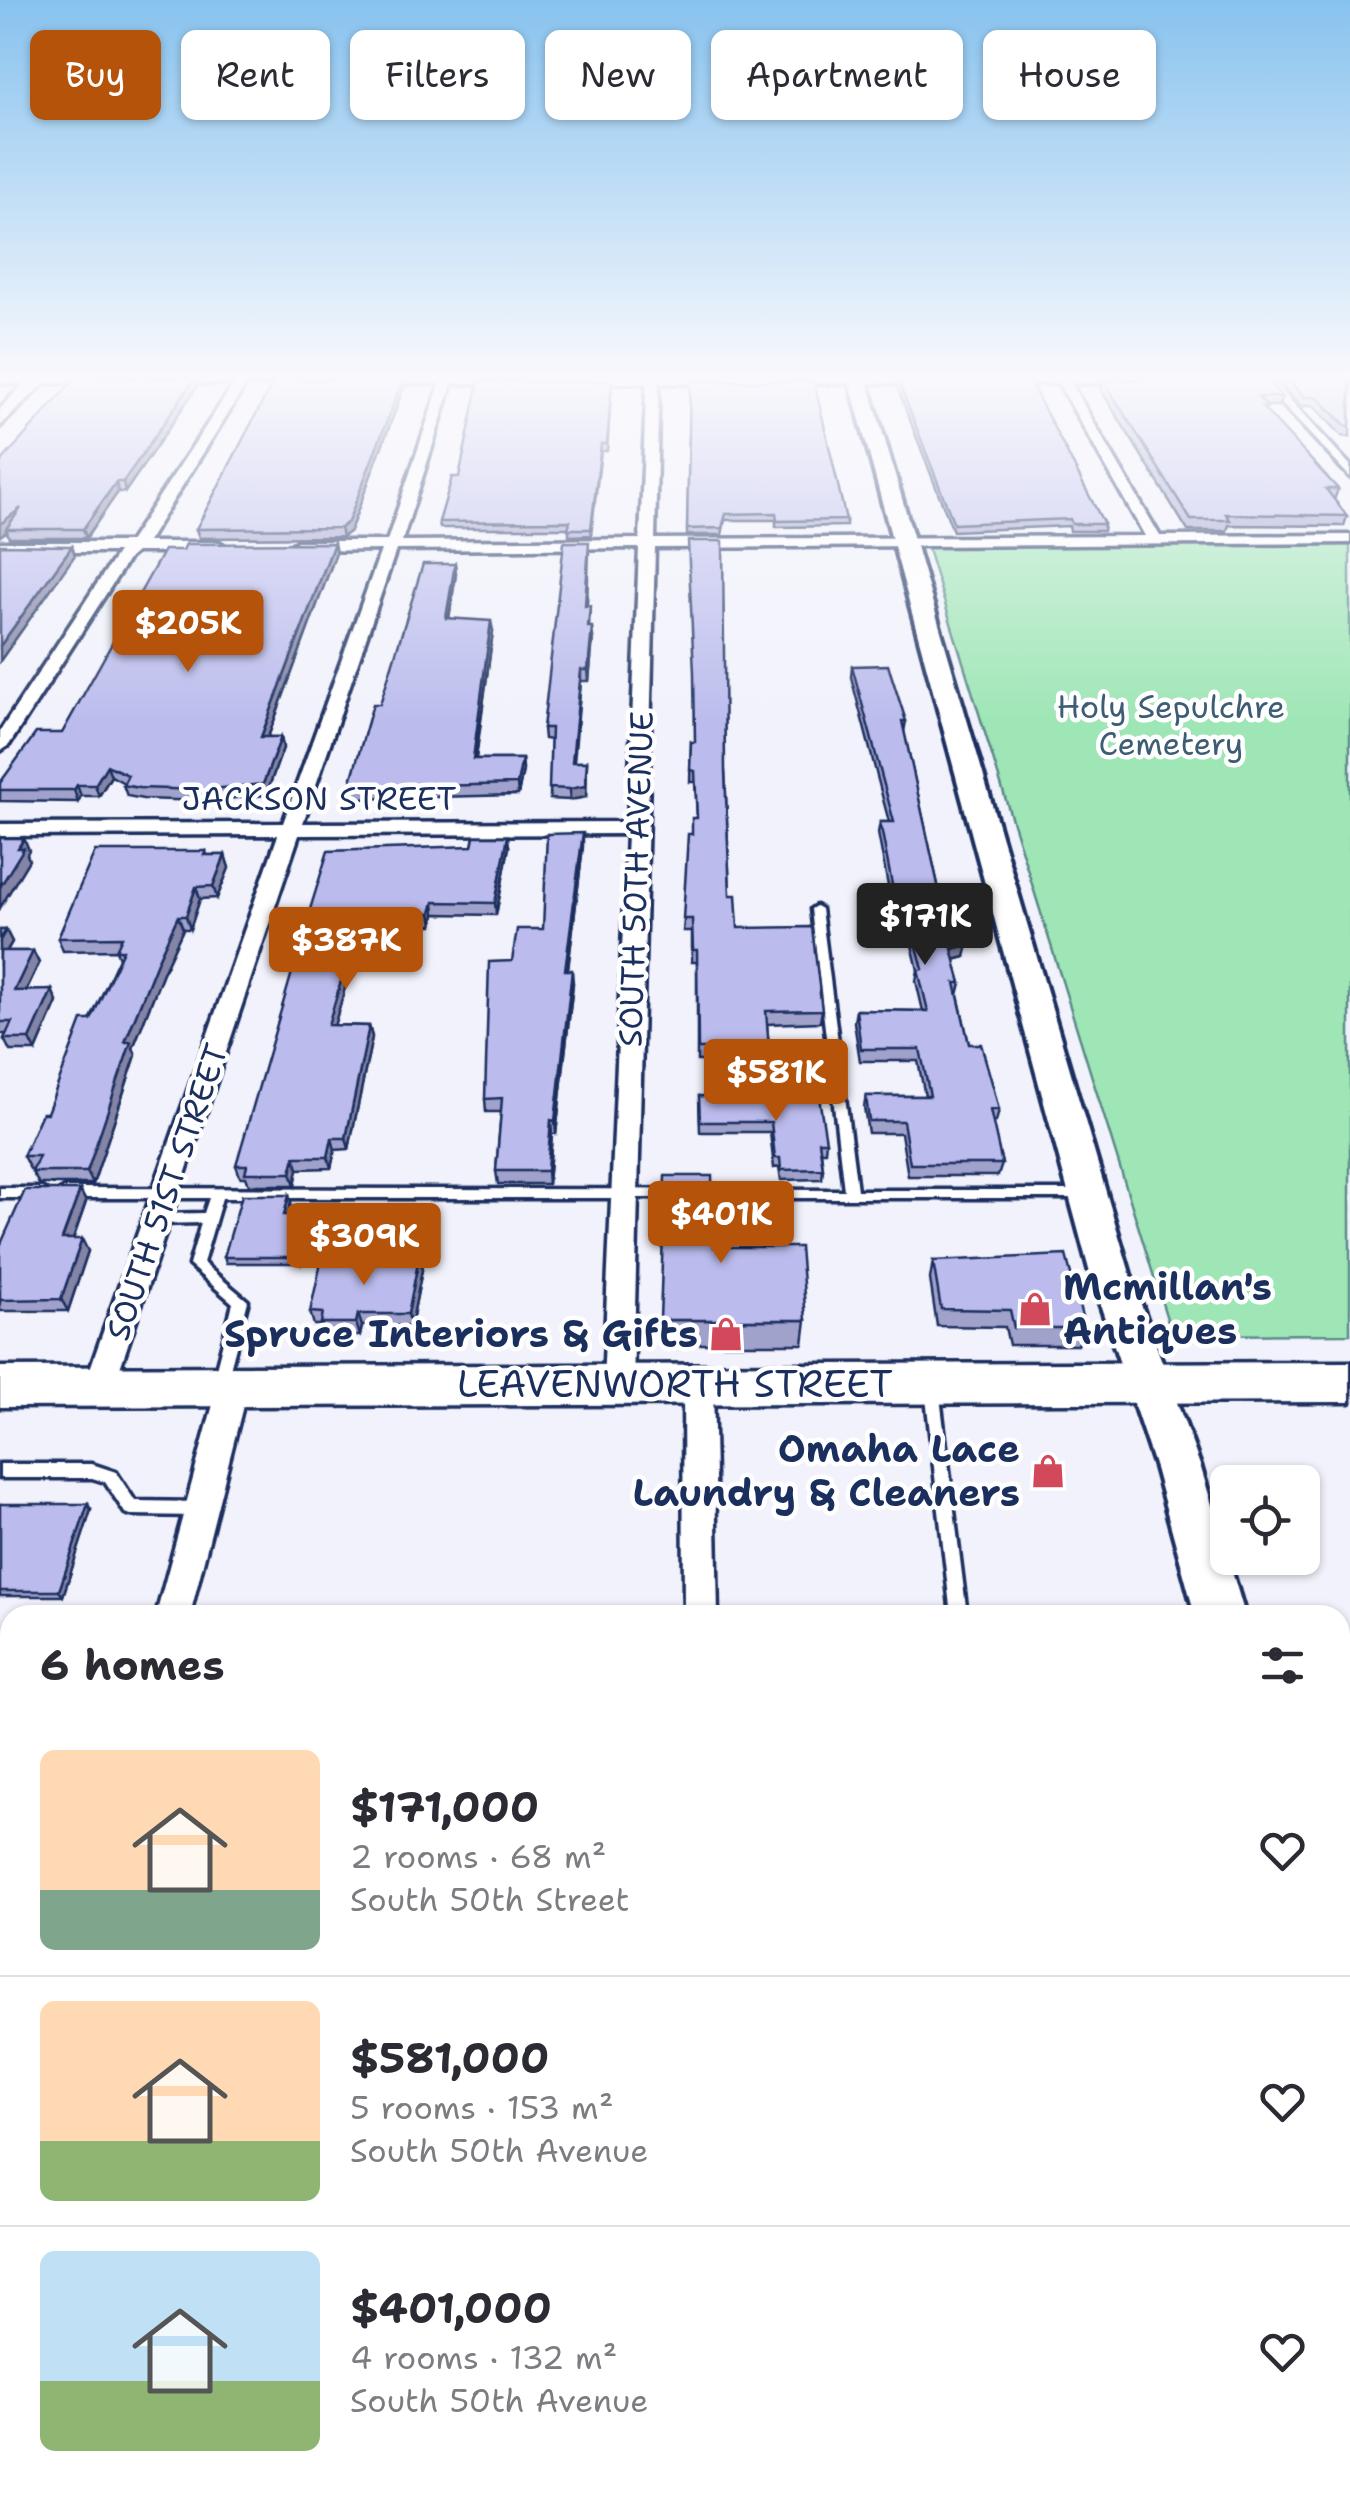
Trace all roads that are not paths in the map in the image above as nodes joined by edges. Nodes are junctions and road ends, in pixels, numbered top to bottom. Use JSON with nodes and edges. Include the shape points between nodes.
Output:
{"nodes":[{"id":1,"x":172,"y":492,"type":"edge"},
{"id":2,"x":410,"y":492,"type":"edge"},
{"id":3,"x":650,"y":492,"type":"edge"},
{"id":4,"x":890,"y":492,"type":"edge"},
{"id":5,"x":1127,"y":492,"type":"edge"},
{"id":6,"x":1350,"y":539,"type":"edge"},
{"id":7,"x":1155,"y":540,"type":"junction"},
{"id":8,"x":904,"y":543,"type":"junction"},
{"id":9,"x":648,"y":545,"type":"junction"},
{"id":10,"x":241,"y":546,"type":"edge"},
{"id":11,"x":278,"y":546,"type":"edge"},
{"id":12,"x":391,"y":546,"type":"junction"},
{"id":13,"x":0,"y":547,"type":"edge"},
{"id":14,"x":133,"y":547,"type":"junction"},
{"id":15,"x":0,"y":745,"type":"edge"},
{"id":16,"x":639,"y":828,"type":"junction"},
{"id":17,"x":292,"y":829,"type":"junction"},
{"id":18,"x":0,"y":830,"type":"edge"},
{"id":19,"x":816,"y":910,"type":"dead end"},
{"id":20,"x":0,"y":1193,"type":"edge"},
{"id":21,"x":166,"y":1193,"type":"junction"},
{"id":22,"x":217,"y":1193,"type":"junction"},
{"id":23,"x":624,"y":1193,"type":"junction"},
{"id":24,"x":851,"y":1194,"type":"junction"},
{"id":25,"x":1088,"y":1195,"type":"junction"},
{"id":26,"x":209,"y":1218,"type":"junction"},
{"id":27,"x":157,"y":1219,"type":"junction"},
{"id":28,"x":1350,"y":1382,"type":"edge"},
{"id":29,"x":931,"y":1383,"type":"junction"},
{"id":30,"x":1147,"y":1383,"type":"junction"},
{"id":31,"x":618,"y":1384,"type":"junction"},
{"id":32,"x":698,"y":1384,"type":"junction"},
{"id":33,"x":0,"y":1386,"type":"edge"},
{"id":34,"x":99,"y":1386,"type":"junction"},
{"id":35,"x":226,"y":1386,"type":"junction"},
{"id":36,"x":0,"y":1470,"type":"edge"},
{"id":37,"x":201,"y":1509,"type":"junction"},
{"id":38,"x":176,"y":1605,"type":"edge"},
{"id":39,"x":701,"y":1605,"type":"edge"},
{"id":40,"x":959,"y":1605,"type":"edge"},
{"id":41,"x":1217,"y":1605,"type":"edge"}],
"edges":[{"from":1,"to":14,"type":"street"},
{"from":2,"to":12,"type":"street","name":"SOUTH 51ST STREET"},
{"from":3,"to":9,"type":"street","name":"SOUTH 50TH AVENUE"},
{"from":4,"to":8,"type":"main road"},
{"from":5,"to":7,"type":"street"},
{"from":6,"to":7,"type":"street"},
{"from":7,"to":8,"type":"street"},
{"from":8,"to":9,"type":"street"},
{"from":8,"to":25,"type":"main road"},
{"from":9,"to":12,"type":"street"},
{"from":9,"to":16,"type":"street","name":"SOUTH 50TH AVENUE"},
{"from":10,"to":14,"type":"street"},
{"from":11,"to":12,"type":"street"},
{"from":12,"to":17,"type":"street","name":"SOUTH 51ST STREET"},
{"from":13,"to":14,"type":"street"},
{"from":14,"to":15,"type":"street"},
{"from":16,"to":17,"type":"street","name":"JACKSON STREET"},
{"from":16,"to":23,"type":"street","name":"SOUTH 50TH AVENUE"},
{"from":17,"to":18,"type":"street","name":"JACKSON STREET"},
{"from":17,"to":21,"type":"street","name":"SOUTH 51ST STREET"},
{"from":19,"to":24,"type":"lane"},
{"from":20,"to":21,"type":"lane"},
{"from":21,"to":22,"type":"lane"},
{"from":21,"to":27,"type":"street","name":"SOUTH 51ST STREET"},
{"from":22,"to":23,"type":"lane"},
{"from":22,"to":26,"type":"lane"},
{"from":23,"to":24,"type":"lane"},
{"from":23,"to":31,"type":"street","name":"SOUTH 50TH AVENUE"},
{"from":24,"to":25,"type":"lane"},
{"from":25,"to":30,"type":"main road"},
{"from":26,"to":27,"type":"lane"},
{"from":26,"to":35,"type":"lane","via":[[196,1264],[241,1301]]},
{"from":27,"to":34,"type":"street","name":"SOUTH 51ST STREET"},
{"from":28,"to":30,"type":"main road","name":"LEAVENWORTH STREET"},
{"from":29,"to":30,"type":"main road","name":"LEAVENWORTH STREET"},
{"from":29,"to":32,"type":"main road","name":"LEAVENWORTH STREET"},
{"from":29,"to":40,"type":"lane"},
{"from":30,"to":41,"type":"main road"},
{"from":31,"to":32,"type":"main road","name":"LEAVENWORTH STREET"},
{"from":31,"to":35,"type":"main road","name":"LEAVENWORTH STREET"},
{"from":32,"to":39,"type":"street"},
{"from":33,"to":34,"type":"main road","name":"LEAVENWORTH STREET"},
{"from":34,"to":35,"type":"main road","name":"LEAVENWORTH STREET"},
{"from":35,"to":37,"type":"street"},
{"from":36,"to":37,"type":"lane","via":[[92,1471],[110,1477],[131,1508]]},
{"from":37,"to":38,"type":"street"}]}
